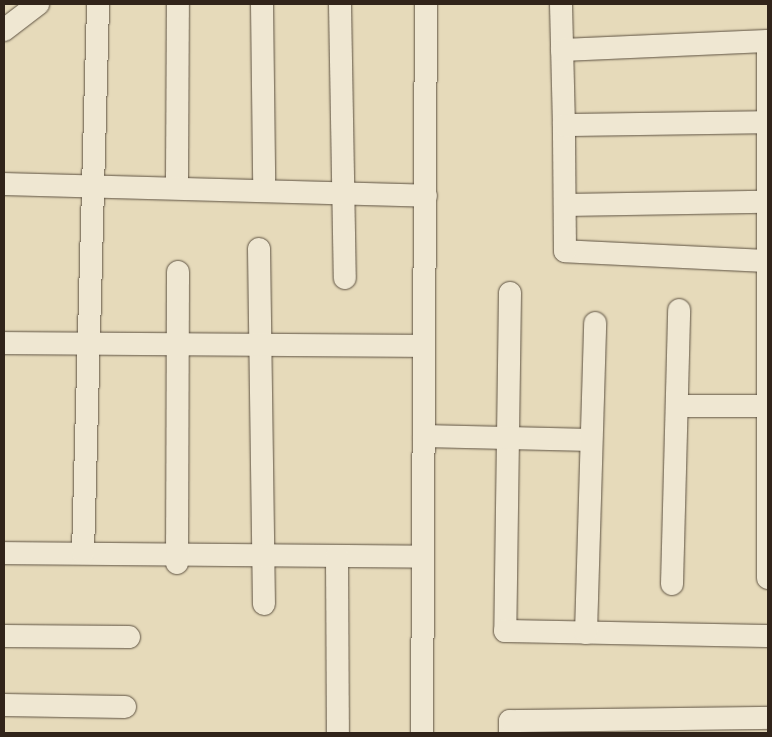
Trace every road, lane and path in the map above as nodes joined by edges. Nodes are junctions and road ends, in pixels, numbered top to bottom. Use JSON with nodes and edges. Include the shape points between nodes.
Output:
{"nodes":[{"id":1,"x":38,"y":4,"type":"edge"},
{"id":2,"x":98,"y":4,"type":"edge"},
{"id":3,"x":178,"y":4,"type":"edge"},
{"id":4,"x":262,"y":4,"type":"edge"},
{"id":5,"x":340,"y":4,"type":"edge"},
{"id":6,"x":426,"y":4,"type":"edge"},
{"id":7,"x":561,"y":4,"type":"edge"},
{"id":8,"x":4,"y":30,"type":"edge"},
{"id":9,"x":768,"y":41,"type":"edge"},
{"id":10,"x":562,"y":50,"type":"junction"},
{"id":11,"x":767,"y":122,"type":"edge"},
{"id":12,"x":564,"y":125,"type":"junction"},
{"id":13,"x":177,"y":179,"type":"dead end"},
{"id":14,"x":264,"y":179,"type":"dead end"},
{"id":15,"x":4,"y":184,"type":"edge"},
{"id":16,"x":93,"y":188,"type":"junction"},
{"id":17,"x":344,"y":194,"type":"junction"},
{"id":18,"x":426,"y":196,"type":"junction"},
{"id":19,"x":765,"y":202,"type":"junction"},
{"id":20,"x":565,"y":205,"type":"junction"},
{"id":21,"x":259,"y":248,"type":"dead end"},
{"id":22,"x":766,"y":261,"type":"junction"},
{"id":23,"x":178,"y":272,"type":"dead end"},
{"id":24,"x":345,"y":278,"type":"dead end"},
{"id":25,"x":510,"y":293,"type":"dead end"},
{"id":26,"x":679,"y":310,"type":"dead end"},
{"id":27,"x":595,"y":322,"type":"dead end"},
{"id":28,"x":4,"y":342,"type":"edge"},
{"id":29,"x":88,"y":346,"type":"junction"},
{"id":30,"x":177,"y":346,"type":"junction"},
{"id":31,"x":261,"y":346,"type":"junction"},
{"id":32,"x":424,"y":346,"type":"junction"},
{"id":33,"x":677,"y":406,"type":"junction"},
{"id":34,"x":767,"y":406,"type":"edge"},
{"id":35,"x":424,"y":436,"type":"junction"},
{"id":36,"x":509,"y":438,"type":"junction"},
{"id":37,"x":591,"y":440,"type":"junction"},
{"id":38,"x":4,"y":553,"type":"edge"},
{"id":39,"x":83,"y":553,"type":"junction"},
{"id":40,"x":264,"y":555,"type":"junction"},
{"id":41,"x":338,"y":556,"type":"junction"},
{"id":42,"x":423,"y":557,"type":"junction"},
{"id":43,"x":177,"y":559,"type":"junction"},
{"id":44,"x":768,"y":578,"type":"edge"},
{"id":45,"x":672,"y":584,"type":"dead end"},
{"id":46,"x":264,"y":604,"type":"dead end"},
{"id":47,"x":586,"y":632,"type":"junction"},
{"id":48,"x":4,"y":636,"type":"edge"},
{"id":49,"x":130,"y":636,"type":"dead end"},
{"id":50,"x":768,"y":636,"type":"edge"},
{"id":51,"x":4,"y":705,"type":"edge"},
{"id":52,"x":125,"y":707,"type":"dead end"},
{"id":53,"x":768,"y":718,"type":"edge"},
{"id":54,"x":602,"y":727,"type":"edge"},
{"id":55,"x":338,"y":733,"type":"edge"},
{"id":56,"x":422,"y":733,"type":"edge"},
{"id":57,"x":510,"y":733,"type":"edge"}],
"edges":[{"from":1,"to":8,"type":"street"},
{"from":2,"to":16,"type":"street"},
{"from":3,"to":13,"type":"street"},
{"from":4,"to":14,"type":"street"},
{"from":5,"to":17,"type":"street"},
{"from":6,"to":18,"type":"street"},
{"from":7,"to":10,"type":"street"},
{"from":9,"to":10,"type":"street"},
{"from":9,"to":11,"type":"street"},
{"from":10,"to":12,"type":"street"},
{"from":11,"to":12,"type":"street"},
{"from":11,"to":19,"type":"street"},
{"from":12,"to":20,"type":"street"},
{"from":15,"to":16,"type":"street"},
{"from":16,"to":17,"type":"street"},
{"from":16,"to":29,"type":"street"},
{"from":17,"to":18,"type":"street"},
{"from":17,"to":24,"type":"street"},
{"from":18,"to":32,"type":"street"},
{"from":19,"to":20,"type":"street"},
{"from":19,"to":22,"type":"street"},
{"from":20,"to":22,"type":"street","via":[[565,251]]},
{"from":21,"to":31,"type":"street"},
{"from":22,"to":34,"type":"street"},
{"from":23,"to":30,"type":"street"},
{"from":25,"to":36,"type":"street"},
{"from":26,"to":33,"type":"street"},
{"from":27,"to":37,"type":"street"},
{"from":28,"to":29,"type":"street"},
{"from":29,"to":30,"type":"street"},
{"from":29,"to":39,"type":"street"},
{"from":30,"to":31,"type":"street"},
{"from":30,"to":43,"type":"street"},
{"from":31,"to":32,"type":"street"},
{"from":31,"to":40,"type":"street"},
{"from":32,"to":35,"type":"street"},
{"from":33,"to":34,"type":"street"},
{"from":33,"to":45,"type":"street"},
{"from":34,"to":44,"type":"street"},
{"from":35,"to":36,"type":"street"},
{"from":35,"to":42,"type":"street"},
{"from":36,"to":37,"type":"street"},
{"from":36,"to":47,"type":"street","via":[[504,631]]},
{"from":37,"to":47,"type":"street"},
{"from":38,"to":39,"type":"street"},
{"from":39,"to":43,"type":"street"},
{"from":40,"to":41,"type":"street"},
{"from":40,"to":43,"type":"street"},
{"from":40,"to":46,"type":"street"},
{"from":41,"to":42,"type":"street"},
{"from":41,"to":55,"type":"street"},
{"from":42,"to":56,"type":"street"},
{"from":47,"to":50,"type":"street"},
{"from":48,"to":49,"type":"street"},
{"from":51,"to":52,"type":"street"},
{"from":53,"to":54,"type":"street"},
{"from":54,"to":57,"type":"street","via":[[510,721]]}]}
